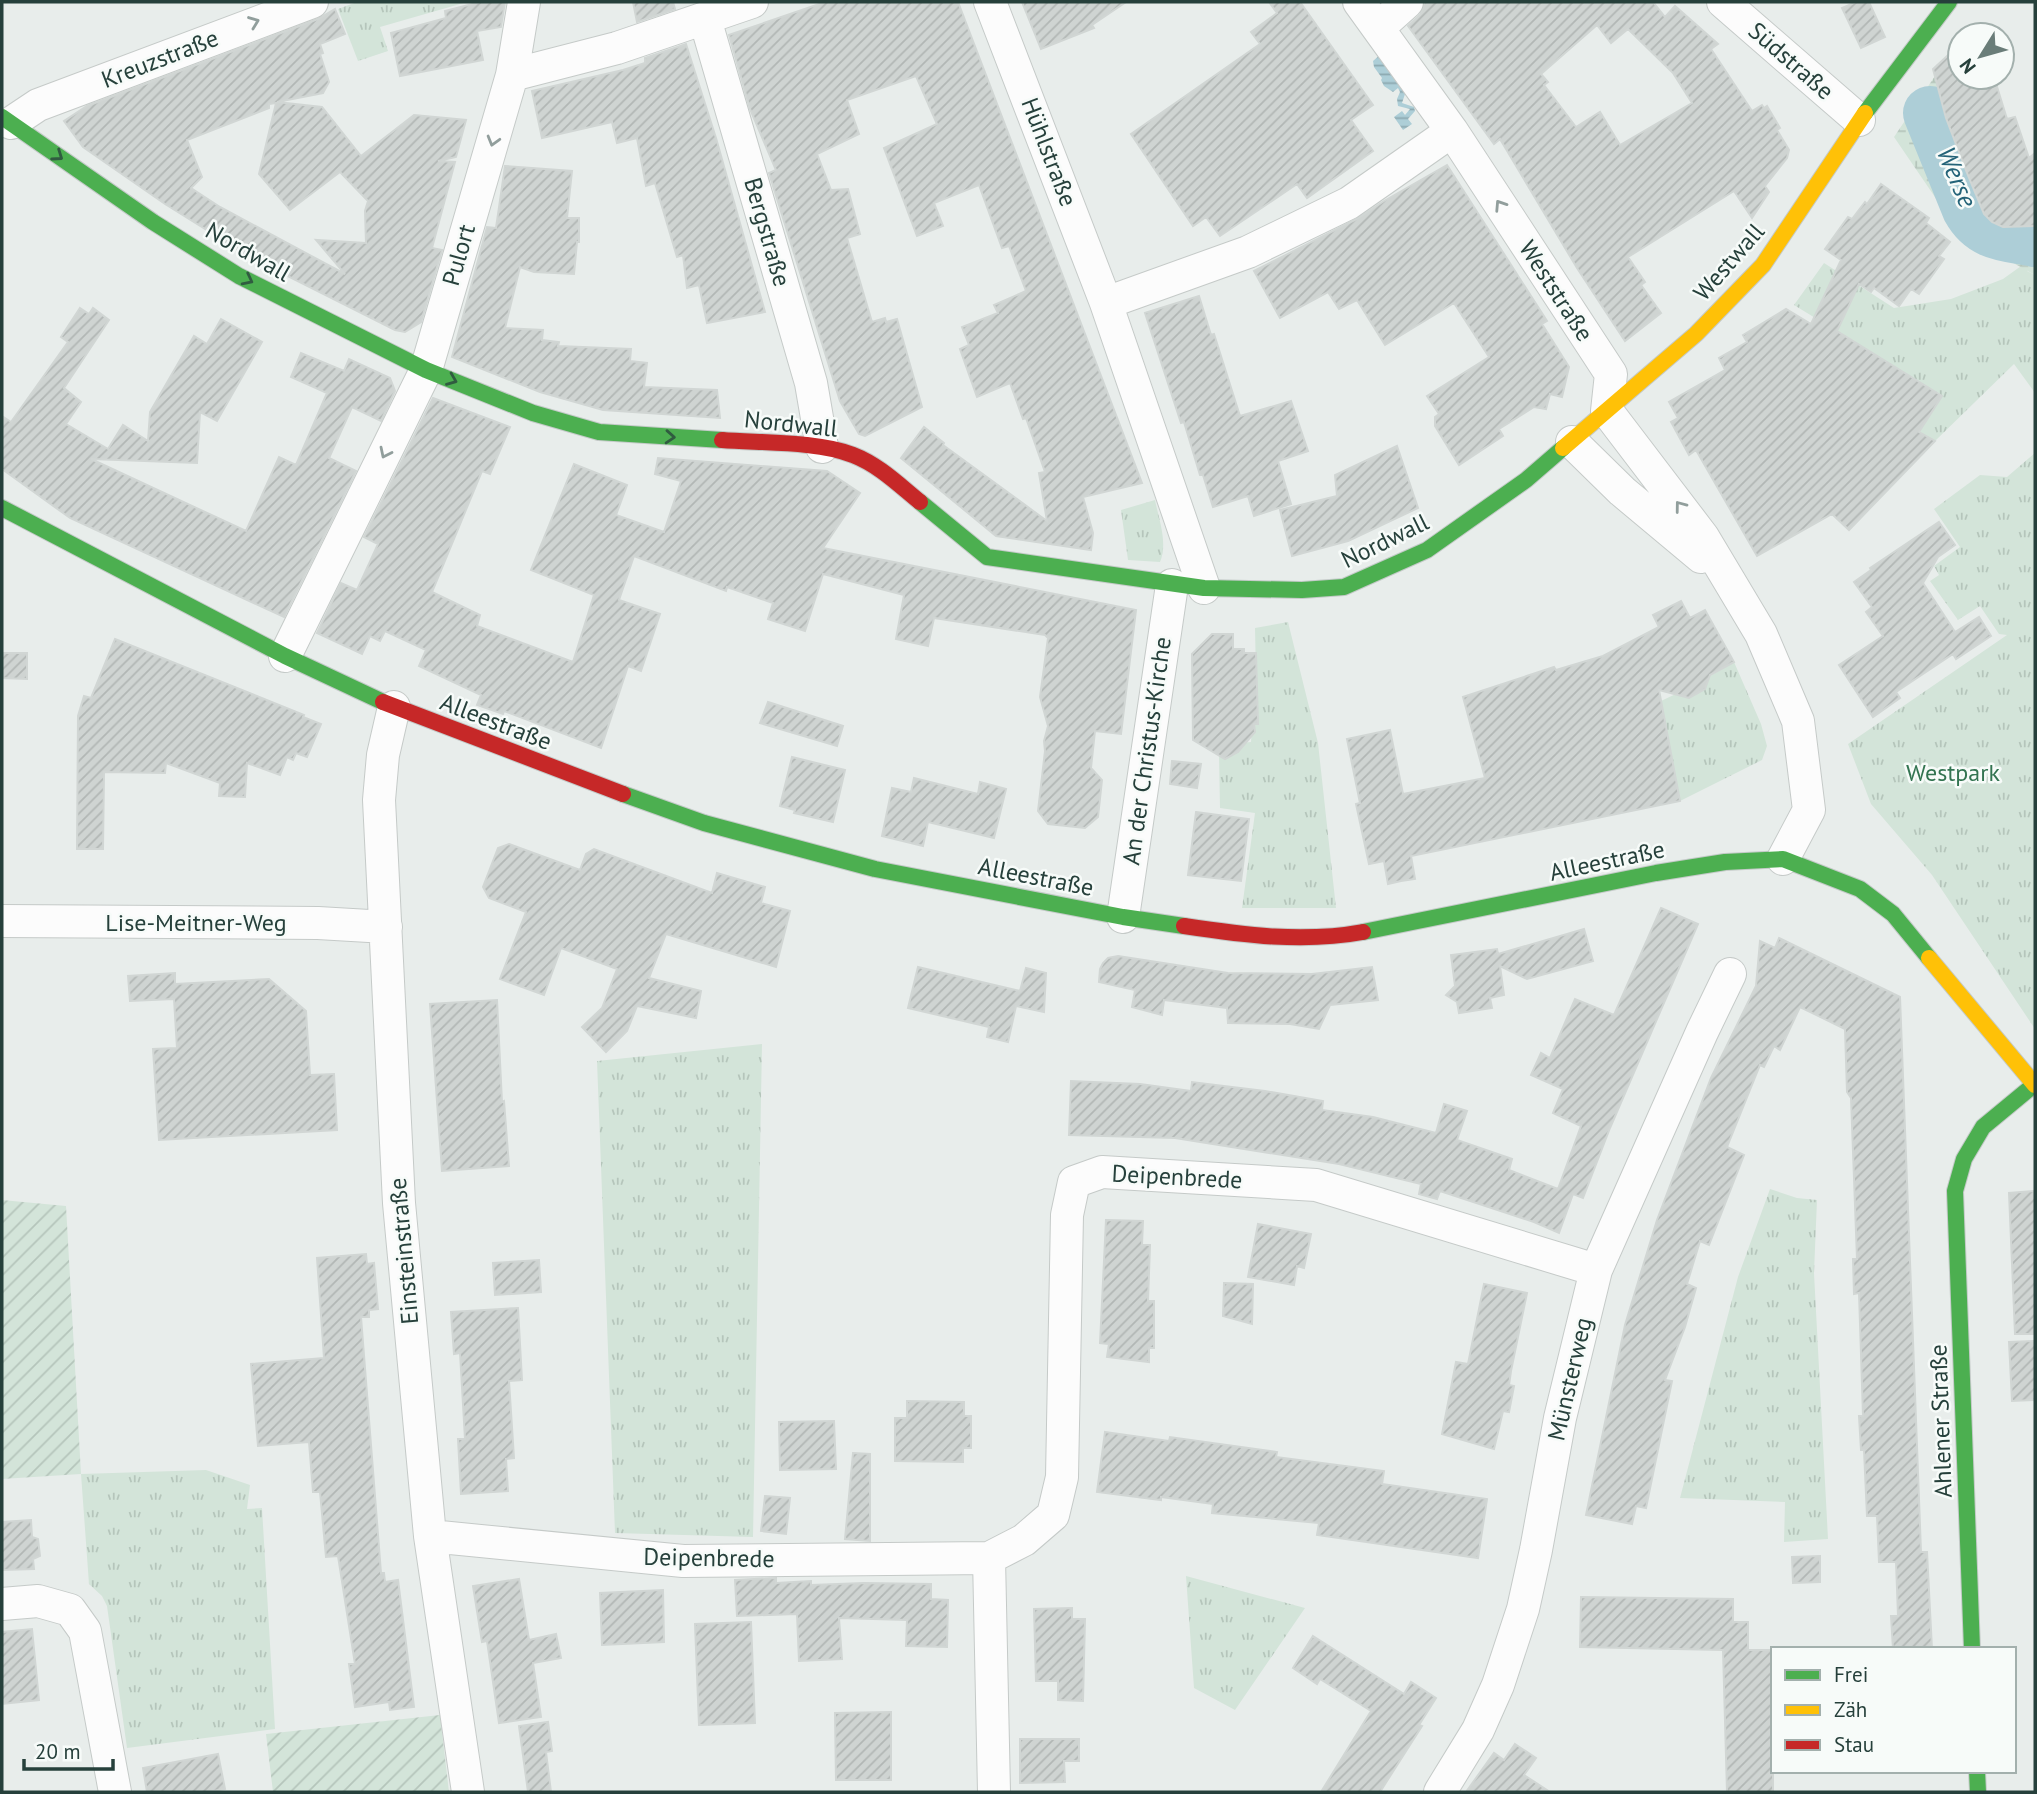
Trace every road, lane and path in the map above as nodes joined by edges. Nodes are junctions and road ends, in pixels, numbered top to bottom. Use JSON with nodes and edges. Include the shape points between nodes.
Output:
{"nodes":[{"id":1,"x":312,"y":2,"type":"edge"},
{"id":2,"x":524,"y":2,"type":"edge"},
{"id":3,"x":990,"y":2,"type":"edge"},
{"id":4,"x":1359,"y":2,"type":"edge"},
{"id":5,"x":1407,"y":2,"type":"edge"},
{"id":6,"x":1723,"y":2,"type":"edge"},
{"id":7,"x":1949,"y":2,"type":"edge"},
{"id":8,"x":727,"y":8,"type":"edge"},
{"id":9,"x":1378,"y":29,"type":"junction"},
{"id":10,"x":512,"y":75,"type":"junction"},
{"id":11,"x":6,"y":120,"type":"edge"},
{"id":12,"x":1859,"y":120,"type":"junction"},
{"id":13,"x":1452,"y":131,"type":"junction"},
{"id":14,"x":1105,"y":303,"type":"junction"},
{"id":15,"x":426,"y":370,"type":"junction"},
{"id":16,"x":1606,"y":411,"type":"junction"},
{"id":17,"x":1572,"y":443,"type":"junction"},
{"id":18,"x":822,"y":447,"type":"junction"},
{"id":19,"x":2,"y":508,"type":"edge"},
{"id":20,"x":1731,"y":583,"type":"junction"},
{"id":21,"x":1172,"y":585,"type":"junction"},
{"id":22,"x":1204,"y":588,"type":"junction"},
{"id":23,"x":285,"y":656,"type":"junction"},
{"id":24,"x":394,"y":707,"type":"junction"},
{"id":25,"x":1783,"y":859,"type":"junction"},
{"id":26,"x":1123,"y":917,"type":"junction"},
{"id":27,"x":4,"y":921,"type":"edge"},
{"id":28,"x":386,"y":927,"type":"junction"},
{"id":29,"x":1730,"y":974,"type":"dead end"},
{"id":30,"x":2035,"y":1085,"type":"edge"},
{"id":31,"x":1596,"y":1270,"type":"junction"},
{"id":32,"x":430,"y":1536,"type":"junction"},
{"id":33,"x":989,"y":1558,"type":"junction"},
{"id":34,"x":2,"y":1604,"type":"edge"},
{"id":35,"x":1972,"y":1647,"type":"edge"},
{"id":36,"x":1977,"y":1773,"type":"edge"},
{"id":37,"x":115,"y":1792,"type":"edge"},
{"id":38,"x":468,"y":1792,"type":"edge"},
{"id":39,"x":995,"y":1792,"type":"edge"},
{"id":40,"x":1440,"y":1792,"type":"edge"},
{"id":41,"x":1978,"y":1792,"type":"edge"}],
"edges":[{"from":11,"to":1,"type":"street","name":"Kreuzstraße","one_way":true},
{"from":2,"to":10,"type":"street","name":"Pulort"},
{"from":3,"to":14,"type":"street","name":"Hühlstraße"},
{"from":4,"to":9,"type":"street","name":"Weststraße"},
{"from":5,"to":9,"type":"street"},
{"from":6,"to":12,"type":"street","name":"Südstraße"},
{"from":7,"to":12,"type":"main road","name":"Westwall"},
{"from":8,"to":10,"type":"street","via":[[617,48]]},
{"from":8,"to":18,"type":"street","name":"Bergstraße"},
{"from":9,"to":13,"type":"street","name":"Weststraße"},
{"from":10,"to":15,"type":"street","name":"Pulort","one_way":true},
{"from":11,"to":15,"type":"main road","name":"Nordwall","one_way":true,"via":[[239,276]]},
{"from":12,"to":16,"type":"main road","name":"Westwall","via":[[1763,265],[1696,334]]},
{"from":13,"to":14,"type":"street","via":[[1349,203],[1248,252]]},
{"from":16,"to":13,"type":"street","name":"Weststraße","one_way":true,"via":[[1611,374]]},
{"from":14,"to":22,"type":"street","name":"Hühlstraße"},
{"from":15,"to":18,"type":"main road","name":"Nordwall","one_way":true,"via":[[533,413],[599,432]]},
{"from":15,"to":23,"type":"street","name":"Pulort","one_way":true},
{"from":16,"to":17,"type":"main road","name":"Nordwall"},
{"from":20,"to":16,"type":"street","one_way":true,"via":[[1703,537]]},
{"from":17,"to":20,"type":"street"},
{"from":17,"to":22,"type":"main road","name":"Nordwall","via":[[1427,550],[1344,587]]},
{"from":18,"to":21,"type":"main road","name":"Nordwall","via":[[852,454],[880,469],[987,557]]},
{"from":19,"to":23,"type":"main road","name":"Alleestraße"},
{"from":20,"to":25,"type":"street","via":[[1761,634],[1798,720],[1809,810]]},
{"from":21,"to":22,"type":"main road","name":"Nordwall"},
{"from":21,"to":26,"type":"street","name":"An der Christus-Kirche"},
{"from":23,"to":24,"type":"main road","name":"Alleestraße"},
{"from":24,"to":26,"type":"main road","name":"Alleestraße","via":[[704,822],[876,869]]},
{"from":24,"to":28,"type":"street","name":"Einsteinstraße","via":[[379,800]]},
{"from":25,"to":26,"type":"main road","name":"Alleestraße","via":[[1656,873],[1346,934],[1244,935]]},
{"from":25,"to":30,"type":"main road","name":"Alleestraße","via":[[1860,889],[1894,914]]},
{"from":27,"to":28,"type":"street","name":"Lise-Meitner-Weg"},
{"from":28,"to":32,"type":"street","name":"Einsteinstraße","via":[[399,1203]]},
{"from":29,"to":31,"type":"street","name":"Münsterweg"},
{"from":30,"to":35,"type":"main road","name":"Ahlener Straße","via":[[1983,1127],[1964,1160],[1955,1191]]},
{"from":31,"to":33,"type":"street","name":"Deipenbrede","via":[[1316,1185],[1102,1172],[1074,1182],[1067,1215],[1062,1477],[1052,1514],[1024,1541]]},
{"from":31,"to":40,"type":"street","name":"Münsterweg","via":[[1560,1418],[1523,1609],[1478,1730]]},
{"from":32,"to":33,"type":"street","name":"Deipenbrede","via":[[682,1561]]},
{"from":32,"to":38,"type":"street","name":"Einsteinstraße"},
{"from":33,"to":39,"type":"street"},
{"from":34,"to":37,"type":"street","via":[[38,1601],[70,1610],[85,1630]]},
{"from":36,"to":41,"type":"main road"}]}
